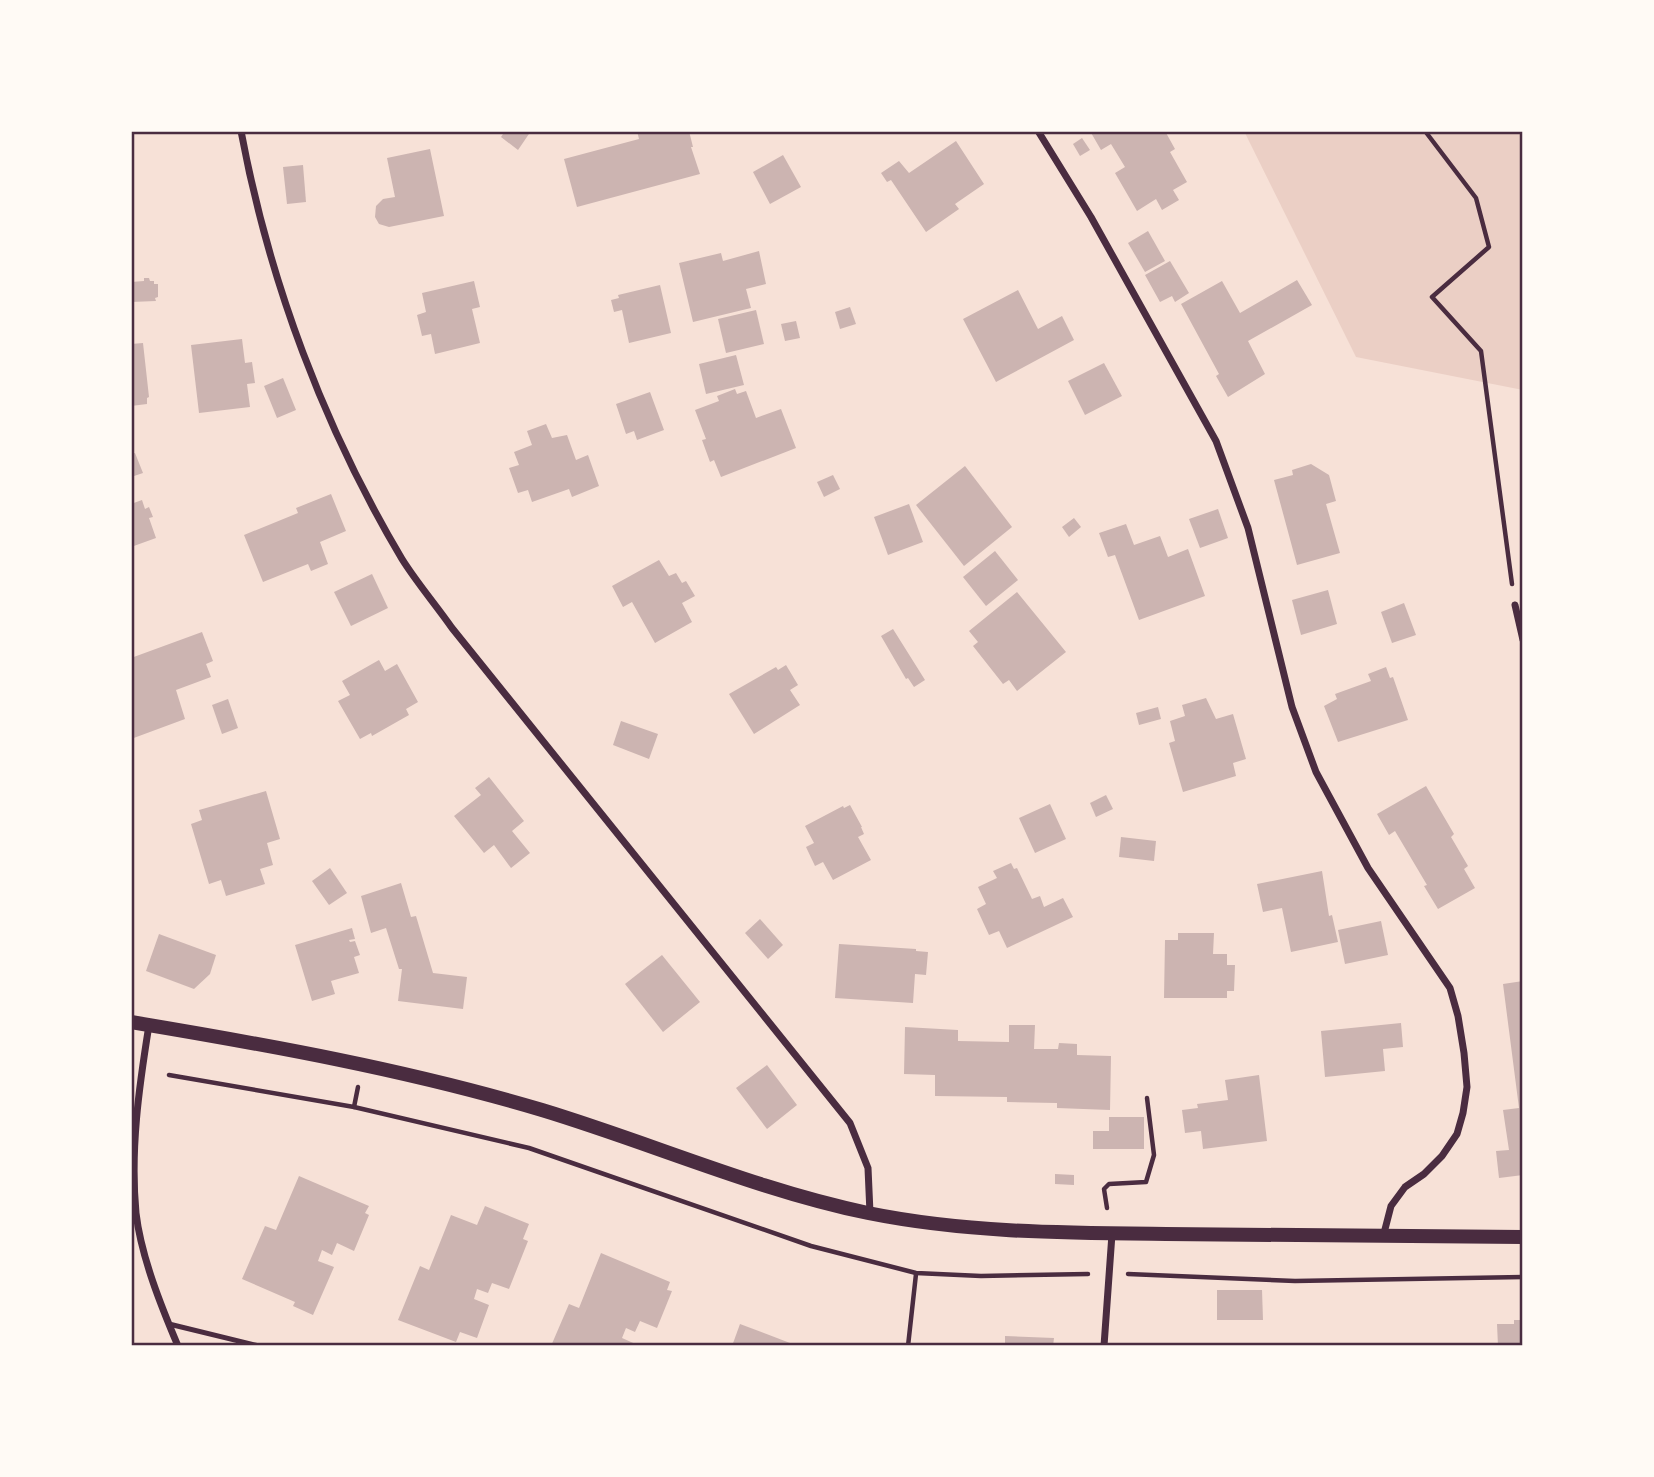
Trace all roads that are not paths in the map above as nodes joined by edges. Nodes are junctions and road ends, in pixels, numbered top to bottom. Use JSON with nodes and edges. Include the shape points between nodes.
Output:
{"nodes":[{"id":1,"x":241,"y":131,"type":"edge"},
{"id":2,"x":1038,"y":131,"type":"edge"},
{"id":3,"x":1515,"y":605,"type":"road end"},
{"id":4,"x":1523,"y":640,"type":"edge"},
{"id":5,"x":131,"y":1022,"type":"edge"},
{"id":6,"x":149,"y":1025,"type":"junction"},
{"id":7,"x":870,"y":1213,"type":"junction"},
{"id":8,"x":1112,"y":1233,"type":"junction"},
{"id":9,"x":1383,"y":1237,"type":"junction"},
{"id":10,"x":1523,"y":1237,"type":"edge"},
{"id":11,"x":169,"y":1324,"type":"junction"},
{"id":12,"x":178,"y":1346,"type":"edge"},
{"id":13,"x":259,"y":1346,"type":"edge"},
{"id":14,"x":1104,"y":1346,"type":"edge"}],
"edges":[{"from":1,"to":7,"type":"street","via":[[281,291],[302,348],[363,490],[404,561],[850,1123],[868,1168]]},
{"from":2,"to":9,"type":"street","via":[[1216,440],[1248,528],[1292,707],[1316,772],[1368,868],[1450,988],[1464,1053],[1467,1087],[1463,1113],[1457,1134],[1442,1156],[1391,1206]]},
{"from":3,"to":4,"type":"street"},
{"from":5,"to":6,"type":"main road"},
{"from":6,"to":7,"type":"main road","via":[[458,1087]]},
{"from":6,"to":11,"type":"street","via":[[134,1147],[136,1214]]},
{"from":7,"to":8,"type":"main road","via":[[1012,1231]]},
{"from":8,"to":9,"type":"main road"},
{"from":8,"to":14,"type":"street"},
{"from":9,"to":10,"type":"main road"},
{"from":11,"to":12,"type":"street"},
{"from":11,"to":13,"type":"lane"}]}
